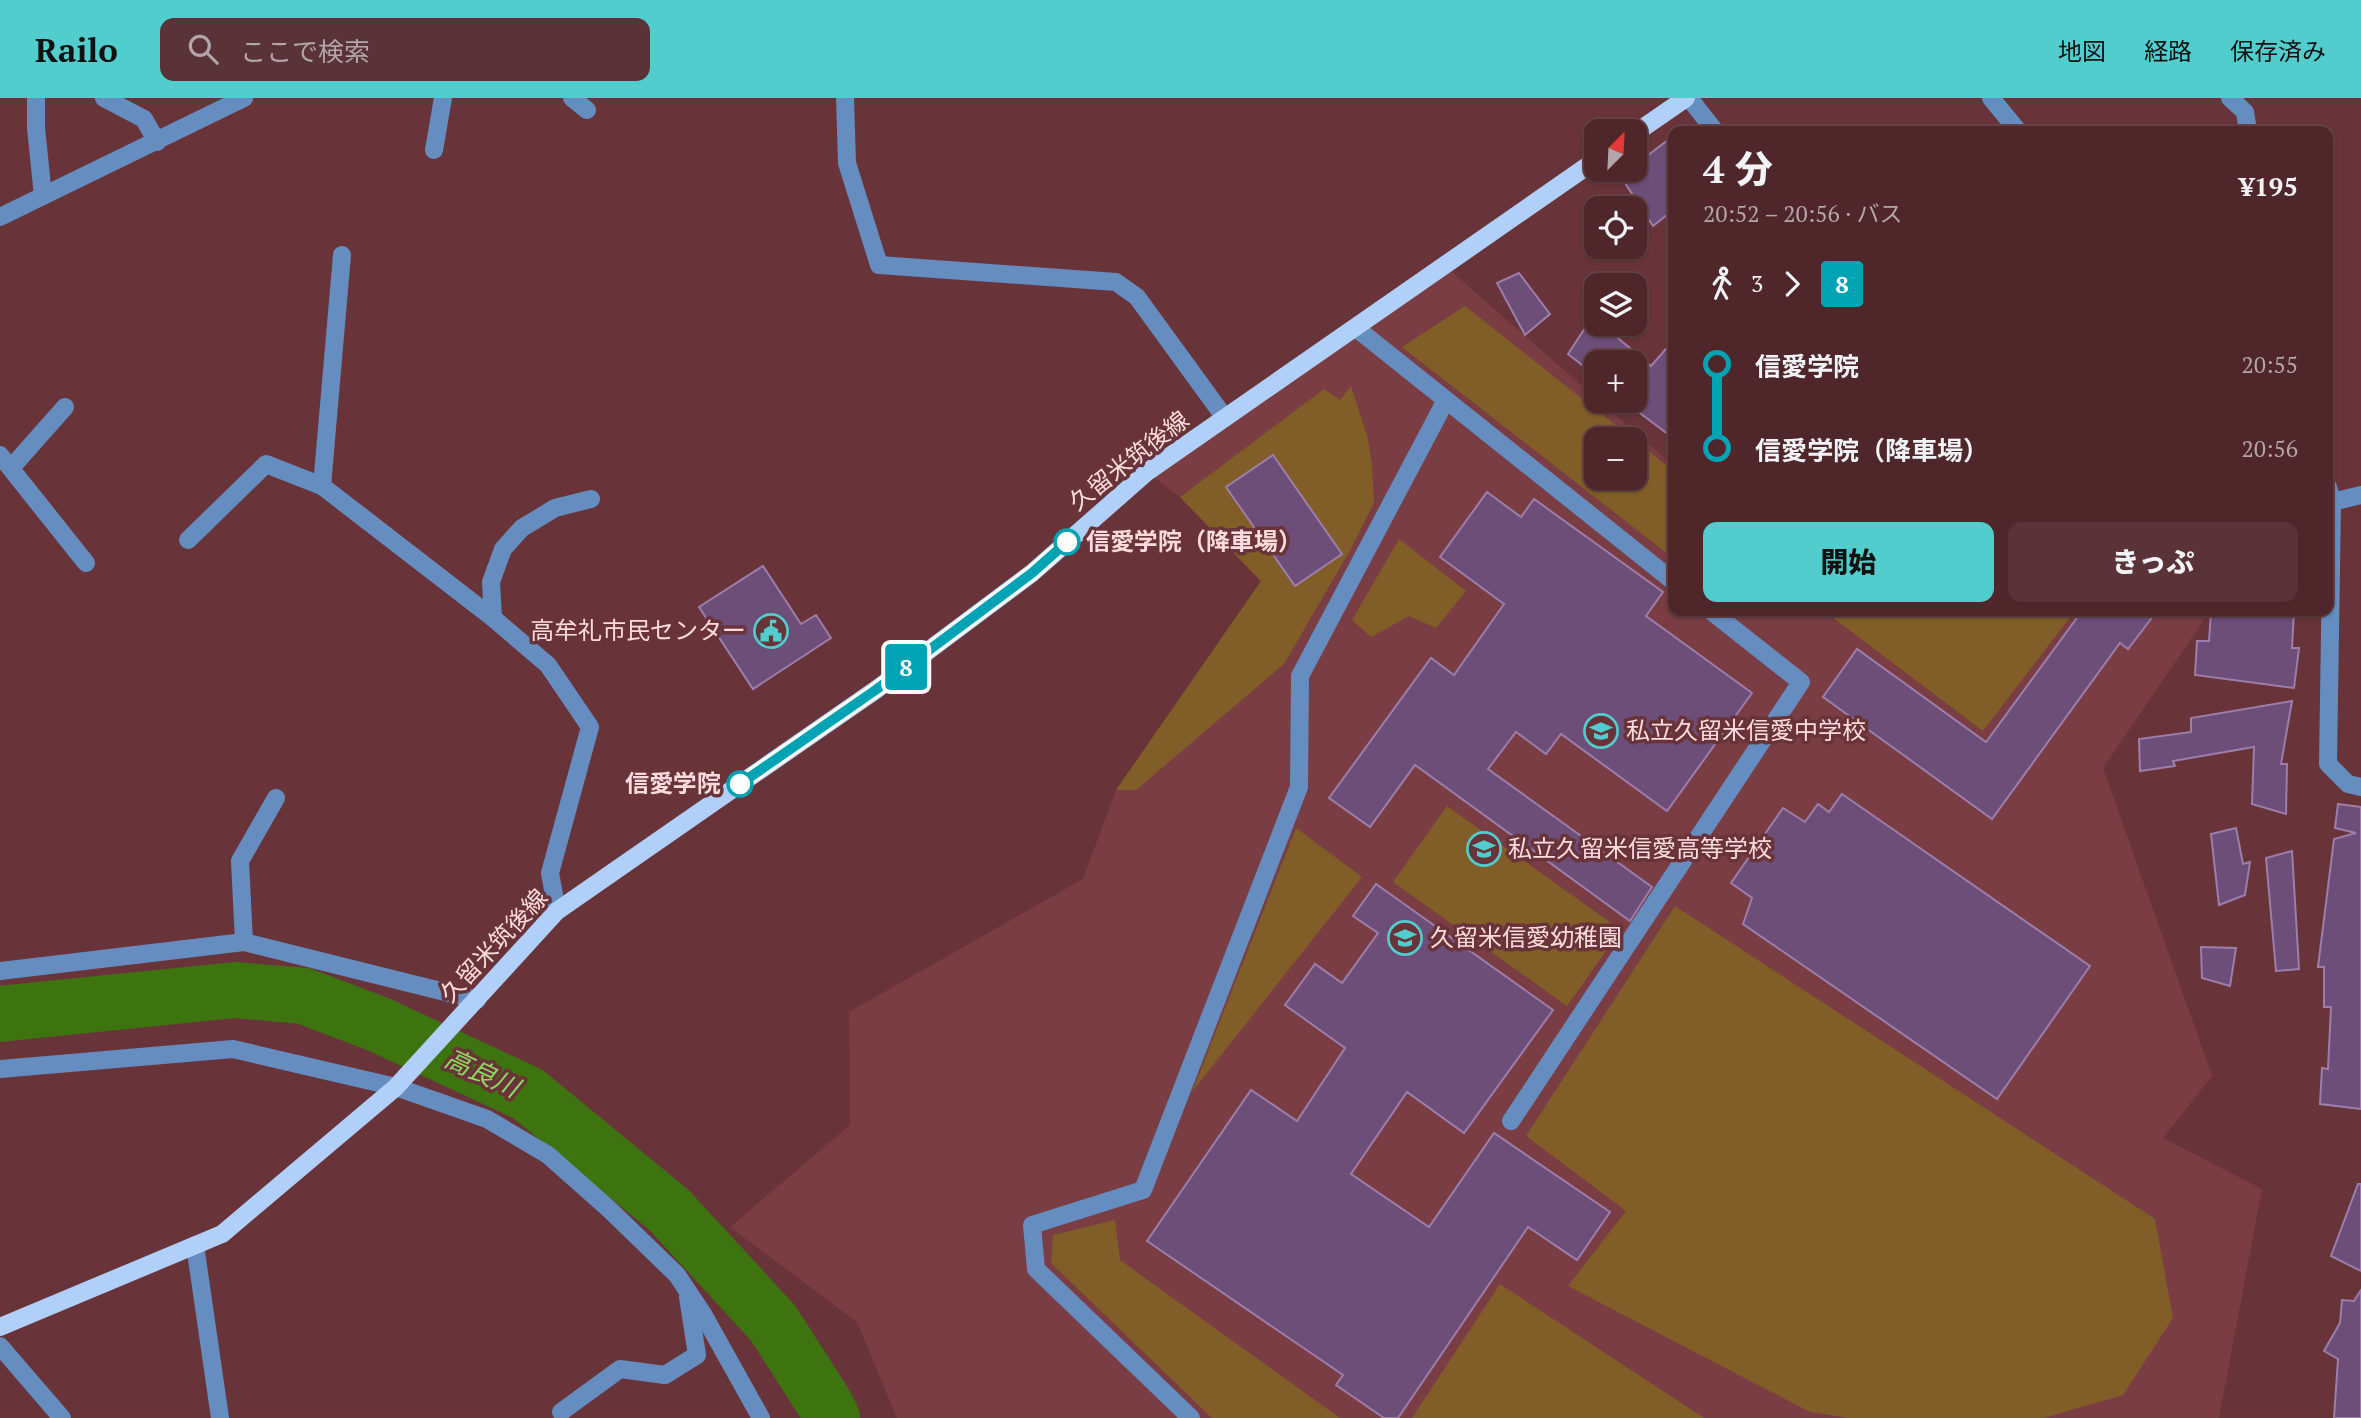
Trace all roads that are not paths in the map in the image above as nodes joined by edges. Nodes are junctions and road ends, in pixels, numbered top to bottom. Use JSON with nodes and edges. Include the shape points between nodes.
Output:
{"nodes":[{"id":1,"x":36,"y":98,"type":"edge"},
{"id":2,"x":104,"y":98,"type":"edge"},
{"id":3,"x":244,"y":98,"type":"edge"},
{"id":4,"x":443,"y":98,"type":"edge"},
{"id":5,"x":572,"y":98,"type":"edge"},
{"id":6,"x":845,"y":98,"type":"edge"},
{"id":7,"x":1687,"y":98,"type":"edge"},
{"id":8,"x":1991,"y":98,"type":"edge"},
{"id":9,"x":2230,"y":98,"type":"edge"},
{"id":10,"x":587,"y":110,"type":"dead end"},
{"id":11,"x":1647,"y":125,"type":"edge"},
{"id":12,"x":1711,"y":126,"type":"edge"},
{"id":13,"x":2014,"y":126,"type":"edge"},
{"id":14,"x":2247,"y":126,"type":"edge"},
{"id":15,"x":157,"y":142,"type":"junction"},
{"id":16,"x":434,"y":150,"type":"dead end"},
{"id":17,"x":1584,"y":168,"type":"edge"},
{"id":18,"x":43,"y":196,"type":"junction"},
{"id":19,"x":0,"y":217,"type":"edge"},
{"id":20,"x":342,"y":255,"type":"dead end"},
{"id":21,"x":1356,"y":328,"type":"junction"},
{"id":22,"x":1446,"y":400,"type":"junction"},
{"id":23,"x":65,"y":407,"type":"dead end"},
{"id":24,"x":1225,"y":418,"type":"junction"},
{"id":25,"x":5,"y":462,"type":"edge"},
{"id":26,"x":322,"y":486,"type":"junction"},
{"id":27,"x":2361,"y":495,"type":"edge"},
{"id":28,"x":2333,"y":497,"type":"edge"},
{"id":29,"x":591,"y":499,"type":"dead end"},
{"id":30,"x":188,"y":540,"type":"dead end"},
{"id":31,"x":86,"y":563,"type":"dead end"},
{"id":32,"x":1668,"y":577,"type":"edge"},
{"id":33,"x":1717,"y":616,"type":"edge"},
{"id":34,"x":2329,"y":616,"type":"edge"},
{"id":35,"x":493,"y":618,"type":"junction"},
{"id":36,"x":2361,"y":788,"type":"edge"},
{"id":37,"x":276,"y":798,"type":"dead end"},
{"id":38,"x":556,"y":911,"type":"junction"},
{"id":39,"x":244,"y":942,"type":"junction"},
{"id":40,"x":0,"y":971,"type":"edge"},
{"id":41,"x":477,"y":1000,"type":"junction"},
{"id":42,"x":0,"y":1069,"type":"edge"},
{"id":43,"x":399,"y":1083,"type":"junction"},
{"id":44,"x":1511,"y":1121,"type":"dead end"},
{"id":45,"x":195,"y":1245,"type":"junction"},
{"id":46,"x":687,"y":1290,"type":"junction"},
{"id":47,"x":0,"y":1327,"type":"edge"},
{"id":48,"x":0,"y":1346,"type":"edge"},
{"id":49,"x":561,"y":1412,"type":"dead end"},
{"id":50,"x":62,"y":1418,"type":"edge"},
{"id":51,"x":220,"y":1418,"type":"edge"},
{"id":52,"x":761,"y":1418,"type":"edge"},
{"id":53,"x":1191,"y":1418,"type":"edge"}],
"edges":[{"from":1,"to":18,"type":"street"},
{"from":2,"to":15,"type":"street","via":[[144,119]]},
{"from":3,"to":15,"type":"street"},
{"from":4,"to":16,"type":"street"},
{"from":5,"to":10,"type":"street"},
{"from":6,"to":24,"type":"street","via":[[847,163],[879,265],[1116,282],[1138,297]]},
{"from":7,"to":11,"type":"main road"},
{"from":7,"to":12,"type":"street"},
{"from":8,"to":13,"type":"street"},
{"from":9,"to":14,"type":"street","via":[[2245,112]]},
{"from":15,"to":18,"type":"street"},
{"from":17,"to":21,"type":"main road","name":"久留米筑後線"},
{"from":18,"to":19,"type":"street"},
{"from":20,"to":26,"type":"street"},
{"from":21,"to":22,"type":"street"},
{"from":21,"to":24,"type":"main road","name":"久留米筑後線"},
{"from":22,"to":32,"type":"street"},
{"from":22,"to":53,"type":"street","via":[[1300,676],[1298,787],[1143,1190],[1032,1225],[1036,1269]]},
{"from":23,"to":25,"type":"street"},
{"from":24,"to":38,"type":"main road","name":"久留米筑後線","via":[[1147,472],[1032,573],[877,689]]},
{"from":25,"to":31,"type":"street"},
{"from":26,"to":30,"type":"street","via":[[266,464]]},
{"from":26,"to":35,"type":"street"},
{"from":27,"to":28,"type":"street"},
{"from":29,"to":35,"type":"street","via":[[555,508],[522,528],[503,549],[491,582]]},
{"from":33,"to":44,"type":"street","via":[[1801,682]]},
{"from":34,"to":36,"type":"street","via":[[2328,764],[2348,784]]},
{"from":35,"to":38,"type":"street","via":[[548,665],[590,727],[550,873]]},
{"from":37,"to":39,"type":"street","via":[[240,861]]},
{"from":38,"to":41,"type":"main road","name":"久留米筑後線"},
{"from":39,"to":40,"type":"street"},
{"from":39,"to":41,"type":"street"},
{"from":41,"to":43,"type":"main road","name":"久留米筑後線"},
{"from":42,"to":43,"type":"street","via":[[233,1049]]},
{"from":43,"to":45,"type":"main road","name":"久留米筑後線","via":[[222,1234]]},
{"from":43,"to":46,"type":"street","via":[[487,1119],[548,1155],[677,1275]]},
{"from":45,"to":47,"type":"main road","name":"久留米筑後線"},
{"from":45,"to":51,"type":"street"},
{"from":46,"to":49,"type":"street","via":[[697,1355],[665,1375],[620,1369]]},
{"from":46,"to":52,"type":"street"},
{"from":48,"to":50,"type":"street"}]}
